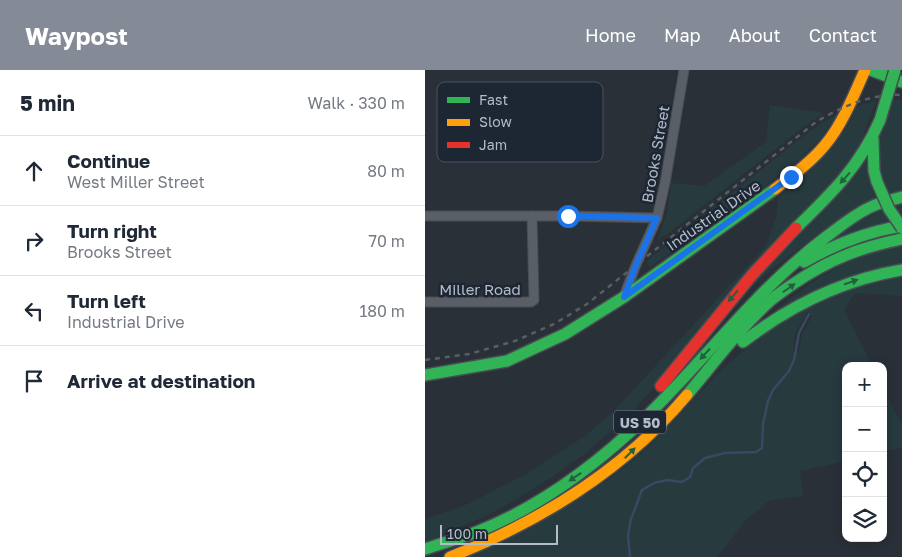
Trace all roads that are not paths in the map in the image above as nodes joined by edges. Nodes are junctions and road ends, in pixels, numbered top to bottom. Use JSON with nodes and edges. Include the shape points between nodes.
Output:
{"nodes":[{"id":1,"x":684,"y":70,"type":"edge"},
{"id":2,"x":865,"y":70,"type":"edge"},
{"id":3,"x":871,"y":70,"type":"edge"},
{"id":4,"x":895,"y":70,"type":"edge"},
{"id":5,"x":902,"y":82,"type":"edge"},
{"id":6,"x":873,"y":139,"type":"junction"},
{"id":7,"x":902,"y":197,"type":"edge"},
{"id":8,"x":425,"y":216,"type":"edge"},
{"id":9,"x":532,"y":216,"type":"junction"},
{"id":10,"x":657,"y":218,"type":"junction"},
{"id":11,"x":902,"y":227,"type":"edge"},
{"id":12,"x":902,"y":239,"type":"edge"},
{"id":13,"x":902,"y":270,"type":"edge"},
{"id":14,"x":775,"y":280,"type":"junction"},
{"id":15,"x":624,"y":297,"type":"junction"},
{"id":16,"x":425,"y":302,"type":"edge"},
{"id":17,"x":707,"y":372,"type":"junction"},
{"id":18,"x":425,"y":375,"type":"edge"},
{"id":19,"x":592,"y":464,"type":"junction"},
{"id":20,"x":425,"y":549,"type":"edge"},
{"id":21,"x":450,"y":557,"type":"edge"}],
"edges":[{"from":1,"to":10,"type":"street","name":"Brooks Street"},
{"from":2,"to":15,"type":"main road","name":"Industrial Drive","via":[[850,105],[825,145],[791,177]]},
{"from":3,"to":5,"type":"main road"},
{"from":4,"to":6,"type":"main road","bridge":true},
{"from":6,"to":11,"type":"main road","bridge":true,"via":[[877,182],[889,210]]},
{"from":6,"to":19,"type":"main road","one_way":true,"via":[[847,177],[766,258],[670,376]]},
{"from":7,"to":14,"type":"main road","via":[[870,207],[847,222],[818,241]]},
{"from":8,"to":9,"type":"street"},
{"from":9,"to":10,"type":"street"},
{"from":9,"to":16,"type":"street","name":"Miller Road","via":[[534,300]]},
{"from":10,"to":15,"type":"street","name":"Brooks Street"},
{"from":11,"to":14,"type":"main road","number":"US 50","via":[[865,234],[842,243]]},
{"from":17,"to":12,"type":"main road","number":"US 50","one_way":true,"via":[[772,299],[811,272],[853,251]]},
{"from":17,"to":13,"type":"main road","one_way":true,"via":[[760,329],[795,307],[877,273]]},
{"from":14,"to":19,"type":"main road","number":"US 50","one_way":true,"via":[[644,418]]},
{"from":15,"to":18,"type":"main road","name":"Industrial Drive","via":[[565,334],[507,361]]},
{"from":21,"to":17,"type":"main road","number":"US 50","one_way":true,"via":[[485,544],[550,510],[624,459]]},
{"from":19,"to":20,"type":"main road","number":"US 50","one_way":true,"via":[[535,503],[479,531]]}]}
